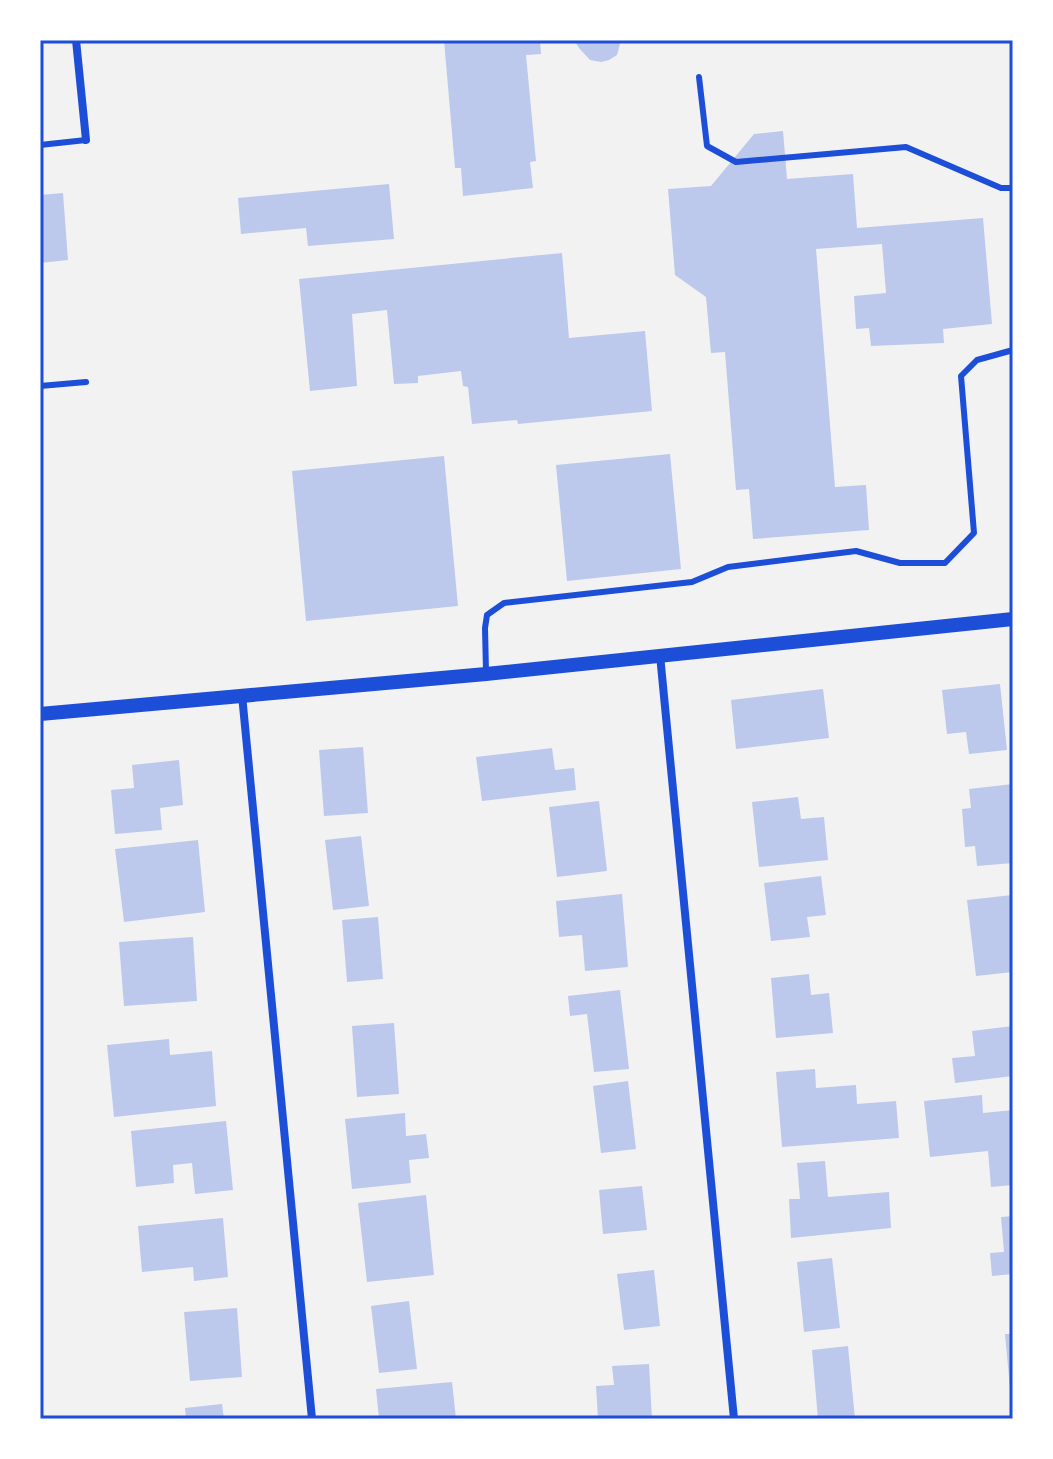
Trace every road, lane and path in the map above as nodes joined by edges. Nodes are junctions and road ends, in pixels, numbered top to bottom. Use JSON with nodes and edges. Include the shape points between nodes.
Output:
{"nodes":[{"id":1,"x":76,"y":40,"type":"edge"},
{"id":2,"x":699,"y":77,"type":"dead end"},
{"id":3,"x":86,"y":140,"type":"joint"},
{"id":4,"x":40,"y":145,"type":"edge"},
{"id":5,"x":1013,"y":188,"type":"edge"},
{"id":6,"x":1013,"y":350,"type":"edge"},
{"id":7,"x":86,"y":382,"type":"dead end"},
{"id":8,"x":40,"y":386,"type":"edge"},
{"id":9,"x":1013,"y":619,"type":"edge"},
{"id":10,"x":660,"y":655,"type":"junction"},
{"id":11,"x":486,"y":674,"type":"junction"},
{"id":12,"x":242,"y":694,"type":"junction"},
{"id":13,"x":40,"y":714,"type":"edge"},
{"id":14,"x":312,"y":1419,"type":"edge"},
{"id":15,"x":734,"y":1419,"type":"edge"}],
"edges":[{"from":1,"to":3,"type":"street"},
{"from":2,"to":5,"type":"lane","via":[[707,146],[736,162],[906,147],[1001,188]]},
{"from":3,"to":4,"type":"lane"},
{"from":6,"to":11,"type":"lane","via":[[977,360],[961,376],[974,533],[945,563],[900,563],[856,551],[728,567],[692,582],[504,603],[487,615]]},
{"from":7,"to":8,"type":"lane"},
{"from":9,"to":10,"type":"street"},
{"from":10,"to":11,"type":"street"},
{"from":10,"to":15,"type":"street"},
{"from":11,"to":12,"type":"street"},
{"from":12,"to":13,"type":"street"},
{"from":12,"to":14,"type":"street"}]}
